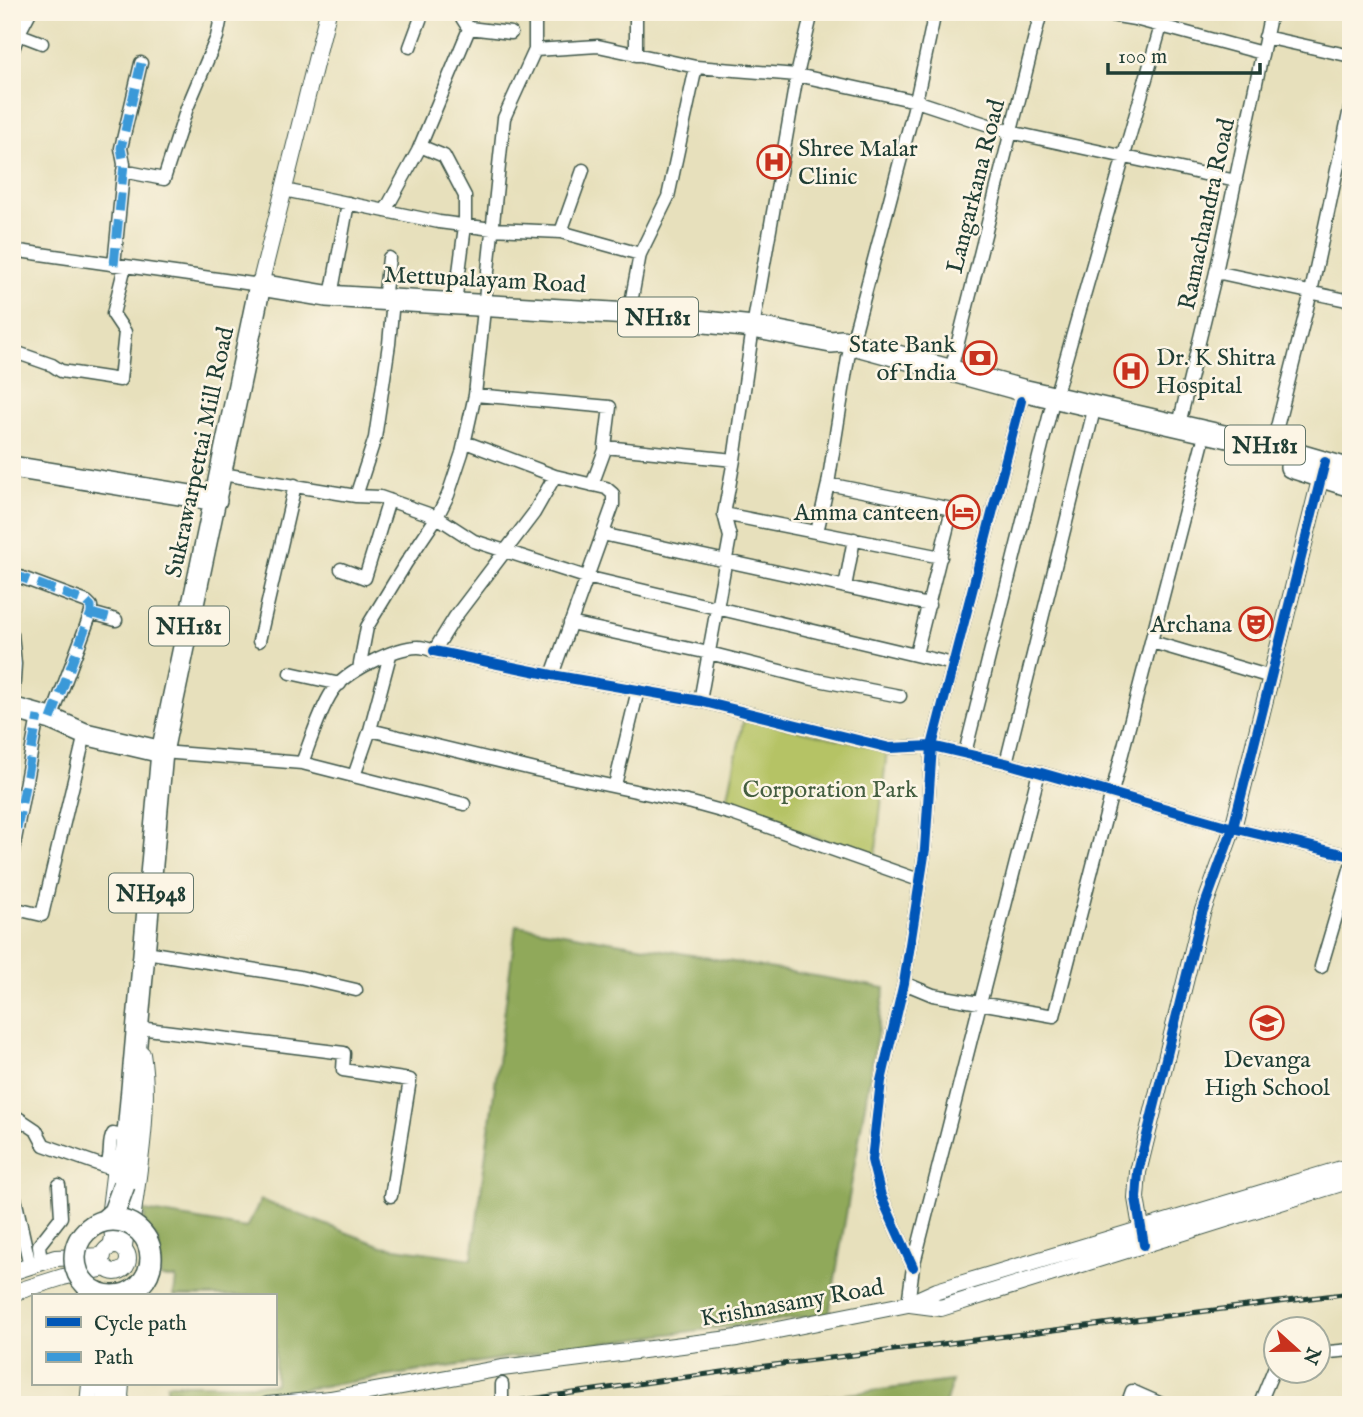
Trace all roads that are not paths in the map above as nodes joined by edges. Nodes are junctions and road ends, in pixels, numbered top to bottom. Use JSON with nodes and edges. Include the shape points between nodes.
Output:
{"nodes":[{"id":1,"x":30,"y":12,"type":"edge"},
{"id":2,"x":222,"y":12,"type":"edge"},
{"id":3,"x":328,"y":12,"type":"edge"},
{"id":4,"x":423,"y":12,"type":"edge"},
{"id":5,"x":463,"y":12,"type":"edge"},
{"id":6,"x":535,"y":12,"type":"edge"},
{"id":7,"x":636,"y":12,"type":"edge"},
{"id":8,"x":812,"y":12,"type":"edge"},
{"id":9,"x":935,"y":12,"type":"edge"},
{"id":10,"x":1041,"y":12,"type":"edge"},
{"id":11,"x":1093,"y":12,"type":"edge"},
{"id":12,"x":1162,"y":12,"type":"edge"},
{"id":13,"x":1270,"y":12,"type":"edge"},
{"id":14,"x":1161,"y":26,"type":"junction"},
{"id":15,"x":469,"y":27,"type":"junction"},
{"id":16,"x":16,"y":32,"type":"edge"},
{"id":17,"x":511,"y":33,"type":"dead end"},
{"id":18,"x":1265,"y":37,"type":"junction"},
{"id":19,"x":42,"y":43,"type":"dead end"},
{"id":20,"x":410,"y":47,"type":"dead end"},
{"id":21,"x":535,"y":50,"type":"junction"},
{"id":22,"x":12,"y":52,"type":"edge"},
{"id":23,"x":1262,"y":53,"type":"junction"},
{"id":24,"x":636,"y":55,"type":"junction"},
{"id":25,"x":1351,"y":56,"type":"edge"},
{"id":26,"x":141,"y":63,"type":"dead end"},
{"id":27,"x":695,"y":67,"type":"junction"},
{"id":28,"x":797,"y":75,"type":"junction"},
{"id":29,"x":916,"y":101,"type":"junction"},
{"id":30,"x":1351,"y":104,"type":"edge"},
{"id":31,"x":1010,"y":132,"type":"junction"},
{"id":32,"x":420,"y":146,"type":"junction"},
{"id":33,"x":1123,"y":155,"type":"junction"},
{"id":34,"x":583,"y":170,"type":"dead end"},
{"id":35,"x":124,"y":171,"type":"junction"},
{"id":36,"x":1236,"y":181,"type":"junction"},
{"id":37,"x":284,"y":190,"type":"junction"},
{"id":38,"x":348,"y":203,"type":"junction"},
{"id":39,"x":385,"y":211,"type":"junction"},
{"id":40,"x":465,"y":226,"type":"junction"},
{"id":41,"x":492,"y":229,"type":"junction"},
{"id":42,"x":561,"y":232,"type":"junction"},
{"id":43,"x":12,"y":250,"type":"edge"},
{"id":44,"x":640,"y":254,"type":"junction"},
{"id":45,"x":389,"y":258,"type":"dead end"},
{"id":46,"x":120,"y":266,"type":"junction"},
{"id":47,"x":1216,"y":272,"type":"junction"},
{"id":48,"x":260,"y":285,"type":"junction"},
{"id":49,"x":1311,"y":292,"type":"junction"},
{"id":50,"x":331,"y":296,"type":"junction"},
{"id":51,"x":388,"y":300,"type":"junction"},
{"id":52,"x":1351,"y":301,"type":"edge"},
{"id":53,"x":455,"y":303,"type":"junction"},
{"id":54,"x":484,"y":304,"type":"junction"},
{"id":55,"x":629,"y":314,"type":"junction"},
{"id":56,"x":753,"y":327,"type":"junction"},
{"id":57,"x":845,"y":350,"type":"junction"},
{"id":58,"x":12,"y":351,"type":"edge"},
{"id":59,"x":951,"y":370,"type":"junction"},
{"id":60,"x":475,"y":395,"type":"junction"},
{"id":61,"x":1021,"y":401,"type":"junction"},
{"id":62,"x":1053,"y":403,"type":"junction"},
{"id":63,"x":1092,"y":418,"type":"junction"},
{"id":64,"x":1178,"y":424,"type":"junction"},
{"id":65,"x":465,"y":442,"type":"junction"},
{"id":66,"x":1202,"y":444,"type":"junction"},
{"id":67,"x":606,"y":447,"type":"junction"},
{"id":68,"x":1272,"y":447,"type":"junction"},
{"id":69,"x":734,"y":460,"type":"junction"},
{"id":70,"x":12,"y":467,"type":"edge"},
{"id":71,"x":1323,"y":469,"type":"junction"},
{"id":72,"x":1351,"y":470,"type":"edge"},
{"id":73,"x":222,"y":474,"type":"junction"},
{"id":74,"x":555,"y":476,"type":"junction"},
{"id":75,"x":828,"y":484,"type":"junction"},
{"id":76,"x":295,"y":485,"type":"junction"},
{"id":77,"x":592,"y":485,"type":"junction"},
{"id":78,"x":1351,"y":486,"type":"edge"},
{"id":79,"x":356,"y":496,"type":"junction"},
{"id":80,"x":216,"y":500,"type":"junction"},
{"id":81,"x":389,"y":500,"type":"junction"},
{"id":82,"x":724,"y":514,"type":"junction"},
{"id":83,"x":437,"y":517,"type":"junction"},
{"id":84,"x":817,"y":532,"type":"junction"},
{"id":85,"x":601,"y":534,"type":"junction"},
{"id":86,"x":854,"y":539,"type":"junction"},
{"id":87,"x":504,"y":552,"type":"junction"},
{"id":88,"x":941,"y":557,"type":"junction"},
{"id":89,"x":726,"y":562,"type":"junction"},
{"id":90,"x":341,"y":569,"type":"dead end"},
{"id":91,"x":12,"y":574,"type":"edge"},
{"id":92,"x":586,"y":577,"type":"junction"},
{"id":93,"x":845,"y":587,"type":"junction"},
{"id":94,"x":929,"y":605,"type":"junction"},
{"id":95,"x":718,"y":608,"type":"junction"},
{"id":96,"x":91,"y":613,"type":"junction"},
{"id":97,"x":116,"y":620,"type":"dead end"},
{"id":98,"x":570,"y":623,"type":"junction"},
{"id":99,"x":12,"y":634,"type":"edge"},
{"id":100,"x":259,"y":642,"type":"dead end"},
{"id":101,"x":1152,"y":642,"type":"junction"},
{"id":102,"x":434,"y":650,"type":"junction"},
{"id":103,"x":709,"y":653,"type":"junction"},
{"id":104,"x":916,"y":654,"type":"junction"},
{"id":105,"x":390,"y":655,"type":"junction"},
{"id":106,"x":953,"y":664,"type":"junction"},
{"id":107,"x":359,"y":669,"type":"junction"},
{"id":108,"x":290,"y":673,"type":"dead end"},
{"id":109,"x":552,"y":675,"type":"junction"},
{"id":110,"x":1271,"y":677,"type":"junction"},
{"id":111,"x":340,"y":684,"type":"junction"},
{"id":112,"x":638,"y":690,"type":"junction"},
{"id":113,"x":900,"y":696,"type":"dead end"},
{"id":114,"x":700,"y":701,"type":"junction"},
{"id":115,"x":12,"y":709,"type":"edge"},
{"id":116,"x":45,"y":717,"type":"junction"},
{"id":117,"x":370,"y":730,"type":"junction"},
{"id":118,"x":85,"y":734,"type":"junction"},
{"id":119,"x":932,"y":746,"type":"junction"},
{"id":120,"x":162,"y":752,"type":"junction"},
{"id":121,"x":965,"y":753,"type":"junction"},
{"id":122,"x":302,"y":763,"type":"junction"},
{"id":123,"x":1006,"y":763,"type":"junction"},
{"id":124,"x":1039,"y":772,"type":"junction"},
{"id":125,"x":354,"y":776,"type":"junction"},
{"id":126,"x":12,"y":780,"type":"edge"},
{"id":127,"x":26,"y":783,"type":"junction"},
{"id":128,"x":615,"y":785,"type":"junction"},
{"id":129,"x":1111,"y":794,"type":"junction"},
{"id":130,"x":464,"y":804,"type":"dead end"},
{"id":131,"x":1233,"y":828,"type":"junction"},
{"id":132,"x":13,"y":848,"type":"edge"},
{"id":133,"x":1351,"y":856,"type":"edge"},
{"id":134,"x":1351,"y":866,"type":"edge"},
{"id":135,"x":919,"y":880,"type":"junction"},
{"id":136,"x":12,"y":908,"type":"edge"},
{"id":137,"x":146,"y":952,"type":"junction"},
{"id":138,"x":1321,"y":967,"type":"dead end"},
{"id":139,"x":904,"y":983,"type":"junction"},
{"id":140,"x":356,"y":990,"type":"dead end"},
{"id":141,"x":979,"y":1004,"type":"junction"},
{"id":142,"x":139,"y":1031,"type":"junction"},
{"id":143,"x":12,"y":1114,"type":"edge"},
{"id":144,"x":123,"y":1144,"type":"junction"},
{"id":145,"x":1351,"y":1166,"type":"edge"},
{"id":146,"x":1351,"y":1180,"type":"edge"},
{"id":147,"x":59,"y":1185,"type":"dead end"},
{"id":148,"x":14,"y":1194,"type":"edge"},
{"id":149,"x":391,"y":1196,"type":"dead end"},
{"id":150,"x":115,"y":1220,"type":"junction"},
{"id":151,"x":1142,"y":1237,"type":"junction"},
{"id":152,"x":111,"y":1259,"type":"junction"},
{"id":153,"x":75,"y":1264,"type":"junction"},
{"id":154,"x":35,"y":1265,"type":"junction"},
{"id":155,"x":913,"y":1267,"type":"junction"},
{"id":156,"x":12,"y":1272,"type":"edge"},
{"id":157,"x":12,"y":1283,"type":"edge"},
{"id":158,"x":12,"y":1293,"type":"edge"},
{"id":159,"x":111,"y":1294,"type":"edge"},
{"id":160,"x":908,"y":1304,"type":"junction"},
{"id":161,"x":1351,"y":1350,"type":"edge"},
{"id":162,"x":1332,"y":1352,"type":"edge"},
{"id":163,"x":502,"y":1384,"type":"dead end"},
{"id":164,"x":90,"y":1386,"type":"edge"},
{"id":165,"x":99,"y":1386,"type":"edge"},
{"id":166,"x":108,"y":1386,"type":"edge"},
{"id":167,"x":121,"y":1386,"type":"edge"},
{"id":168,"x":1267,"y":1386,"type":"edge"},
{"id":169,"x":88,"y":1405,"type":"edge"},
{"id":170,"x":96,"y":1405,"type":"edge"},
{"id":171,"x":106,"y":1405,"type":"edge"},
{"id":172,"x":123,"y":1405,"type":"edge"},
{"id":173,"x":267,"y":1405,"type":"edge"},
{"id":174,"x":502,"y":1405,"type":"edge"},
{"id":175,"x":1127,"y":1405,"type":"edge"},
{"id":176,"x":1164,"y":1405,"type":"edge"},
{"id":177,"x":1259,"y":1405,"type":"edge"}],
"edges":[{"from":1,"to":16,"type":"street"},
{"from":2,"to":35,"type":"street","via":[[217,37],[163,179]]},
{"from":3,"to":37,"type":"main road","name":"Sukrawarpettai Mill Road"},
{"from":4,"to":20,"type":"street"},
{"from":5,"to":15,"type":"street"},
{"from":6,"to":21,"type":"street"},
{"from":7,"to":24,"type":"street"},
{"from":8,"to":28,"type":"street"},
{"from":9,"to":29,"type":"street"},
{"from":10,"to":31,"type":"street","name":"Langarkana Road"},
{"from":11,"to":14,"type":"street"},
{"from":12,"to":14,"type":"street"},
{"from":13,"to":18,"type":"street","name":"Ramachandra Road"},
{"from":14,"to":23,"type":"street"},
{"from":14,"to":33,"type":"street"},
{"from":15,"to":17,"type":"street"},
{"from":15,"to":32,"type":"street"},
{"from":16,"to":19,"type":"street"},
{"from":16,"to":22,"type":"street"},
{"from":18,"to":23,"type":"street","name":"Ramachandra Road"},
{"from":18,"to":25,"type":"street"},
{"from":21,"to":24,"type":"street","via":[[598,46]]},
{"from":21,"to":41,"type":"street","via":[[504,118]]},
{"from":23,"to":36,"type":"street","name":"Ramachandra Road"},
{"from":24,"to":27,"type":"street"},
{"from":26,"to":35,"type":"street","via":[[121,148]]},
{"from":27,"to":28,"type":"street"},
{"from":27,"to":44,"type":"street","via":[[668,197]]},
{"from":28,"to":29,"type":"street"},
{"from":28,"to":56,"type":"street"},
{"from":29,"to":31,"type":"street"},
{"from":29,"to":57,"type":"street"},
{"from":30,"to":49,"type":"street"},
{"from":31,"to":33,"type":"street"},
{"from":31,"to":59,"type":"street","name":"Langarkana Road"},
{"from":32,"to":39,"type":"street"},
{"from":32,"to":40,"type":"street","via":[[444,156],[466,196]]},
{"from":33,"to":36,"type":"street"},
{"from":33,"to":62,"type":"street"},
{"from":34,"to":42,"type":"street"},
{"from":35,"to":46,"type":"street"},
{"from":36,"to":47,"type":"street","name":"Ramachandra Road"},
{"from":37,"to":38,"type":"street"},
{"from":37,"to":48,"type":"main road","name":"Sukrawarpettai Mill Road"},
{"from":38,"to":39,"type":"street"},
{"from":38,"to":50,"type":"street"},
{"from":39,"to":40,"type":"street"},
{"from":40,"to":41,"type":"street"},
{"from":40,"to":53,"type":"street"},
{"from":41,"to":42,"type":"street"},
{"from":41,"to":54,"type":"street"},
{"from":42,"to":44,"type":"street"},
{"from":43,"to":46,"type":"street"},
{"from":44,"to":55,"type":"street"},
{"from":45,"to":51,"type":"street"},
{"from":46,"to":48,"type":"street"},
{"from":46,"to":58,"type":"street","via":[[113,314],[125,332],[120,380],[61,371]]},
{"from":47,"to":49,"type":"street"},
{"from":47,"to":64,"type":"street","name":"Ramachandra Road"},
{"from":48,"to":50,"type":"highway","name":"Mettupalayam Road","number":"NH181"},
{"from":48,"to":73,"type":"highway","name":"Sukrawarpettai Mill Road","number":"NH181"},
{"from":49,"to":52,"type":"street"},
{"from":49,"to":68,"type":"street"},
{"from":50,"to":51,"type":"highway","name":"Mettupalayam Road","number":"NH181"},
{"from":51,"to":53,"type":"highway","name":"Mettupalayam Road","number":"NH181"},
{"from":51,"to":79,"type":"street","via":[[389,344],[375,438]]},
{"from":53,"to":54,"type":"highway","name":"Mettupalayam Road","number":"NH181"},
{"from":54,"to":55,"type":"highway","name":"Mettupalayam Road","number":"NH181"},
{"from":54,"to":60,"type":"street"},
{"from":55,"to":56,"type":"highway","name":"Mettupalayam Road","number":"NH181"},
{"from":56,"to":57,"type":"highway","name":"Mettupalayam Road","number":"NH181"},
{"from":56,"to":69,"type":"street"},
{"from":57,"to":59,"type":"highway","name":"Mettupalayam Road","number":"NH181"},
{"from":57,"to":61,"type":"highway","name":"Mettupalayam Road","number":"NH181"},
{"from":57,"to":75,"type":"street"},
{"from":59,"to":62,"type":"highway","name":"Mettupalayam Road","number":"NH181"},
{"from":60,"to":65,"type":"street"},
{"from":60,"to":67,"type":"street","via":[[610,407]]},
{"from":61,"to":62,"type":"highway","name":"Mettupalayam Road","number":"NH181"},
{"from":61,"to":106,"type":"street"},
{"from":62,"to":63,"type":"highway","name":"Mettupalayam Road","number":"NH181"},
{"from":62,"to":64,"type":"highway","name":"Mettupalayam Road","number":"NH181"},
{"from":62,"to":121,"type":"street"},
{"from":63,"to":66,"type":"highway","name":"Mettupalayam Road","number":"NH181"},
{"from":63,"to":123,"type":"street"},
{"from":64,"to":68,"type":"highway","name":"Mettupalayam Road","number":"NH181"},
{"from":65,"to":74,"type":"street"},
{"from":65,"to":83,"type":"street"},
{"from":66,"to":71,"type":"highway","name":"Mettupalayam Road","number":"NH181"},
{"from":66,"to":101,"type":"street"},
{"from":67,"to":69,"type":"street"},
{"from":67,"to":77,"type":"street"},
{"from":68,"to":71,"type":"highway","name":"Mettupalayam Road","number":"NH181"},
{"from":69,"to":82,"type":"street"},
{"from":70,"to":80,"type":"highway"},
{"from":71,"to":72,"type":"highway","name":"Mettupalayam Road","number":"NH181"},
{"from":71,"to":78,"type":"highway","name":"Mettupalayam Road","number":"NH181"},
{"from":71,"to":110,"type":"main road"},
{"from":73,"to":76,"type":"street"},
{"from":73,"to":80,"type":"highway","name":"Sukrawarpettai Mill Road","number":"NH181"},
{"from":74,"to":77,"type":"street"},
{"from":74,"to":87,"type":"street"},
{"from":75,"to":84,"type":"street"},
{"from":75,"to":88,"type":"street","via":[[952,509]]},
{"from":76,"to":79,"type":"street"},
{"from":76,"to":100,"type":"street"},
{"from":77,"to":85,"type":"street","via":[[613,494]]},
{"from":79,"to":81,"type":"street"},
{"from":80,"to":120,"type":"highway","name":"Sukrawarpettai Mill Road","number":"NH181"},
{"from":81,"to":83,"type":"street"},
{"from":81,"to":90,"type":"street","via":[[365,578]]},
{"from":82,"to":84,"type":"street"},
{"from":82,"to":89,"type":"street","via":[[730,537]]},
{"from":83,"to":87,"type":"street","via":[[474,541]]},
{"from":83,"to":107,"type":"street","via":[[367,627]]},
{"from":84,"to":86,"type":"street"},
{"from":85,"to":89,"type":"street"},
{"from":85,"to":92,"type":"street"},
{"from":86,"to":88,"type":"street"},
{"from":86,"to":93,"type":"street"},
{"from":87,"to":92,"type":"street"},
{"from":87,"to":102,"type":"street"},
{"from":88,"to":94,"type":"street"},
{"from":89,"to":93,"type":"street"},
{"from":89,"to":95,"type":"street"},
{"from":91,"to":96,"type":"street","via":[[87,602]]},
{"from":92,"to":95,"type":"street"},
{"from":92,"to":98,"type":"street"},
{"from":93,"to":94,"type":"street"},
{"from":94,"to":104,"type":"street"},
{"from":95,"to":103,"type":"street"},
{"from":95,"to":104,"type":"street"},
{"from":96,"to":97,"type":"street"},
{"from":96,"to":116,"type":"street"},
{"from":98,"to":103,"type":"street"},
{"from":98,"to":109,"type":"street"},
{"from":99,"to":115,"type":"street"},
{"from":101,"to":110,"type":"street"},
{"from":101,"to":129,"type":"street"},
{"from":102,"to":105,"type":"street","via":[[408,648]]},
{"from":102,"to":109,"type":"street"},
{"from":103,"to":113,"type":"street"},
{"from":103,"to":114,"type":"street"},
{"from":104,"to":106,"type":"street"},
{"from":105,"to":107,"type":"street"},
{"from":105,"to":117,"type":"street"},
{"from":106,"to":119,"type":"street"},
{"from":107,"to":111,"type":"street"},
{"from":108,"to":111,"type":"street"},
{"from":109,"to":112,"type":"street"},
{"from":110,"to":131,"type":"main road"},
{"from":111,"to":122,"type":"street","via":[[332,691]]},
{"from":112,"to":114,"type":"street"},
{"from":112,"to":128,"type":"street"},
{"from":114,"to":119,"type":"street","via":[[890,748]]},
{"from":115,"to":116,"type":"highway"},
{"from":116,"to":118,"type":"highway"},
{"from":116,"to":127,"type":"street"},
{"from":117,"to":125,"type":"street"},
{"from":117,"to":128,"type":"street"},
{"from":118,"to":120,"type":"highway"},
{"from":118,"to":136,"type":"street","via":[[42,915]]},
{"from":119,"to":121,"type":"street"},
{"from":119,"to":135,"type":"street"},
{"from":120,"to":122,"type":"street"},
{"from":120,"to":137,"type":"highway","name":"Sukrawarpettai Mill Road","number":"NH948"},
{"from":121,"to":123,"type":"street"},
{"from":122,"to":125,"type":"street"},
{"from":123,"to":124,"type":"street"},
{"from":124,"to":129,"type":"street"},
{"from":124,"to":141,"type":"street"},
{"from":125,"to":130,"type":"street"},
{"from":126,"to":127,"type":"street"},
{"from":127,"to":132,"type":"street"},
{"from":128,"to":135,"type":"street","via":[[732,814]]},
{"from":129,"to":131,"type":"street"},
{"from":129,"to":141,"type":"street","via":[[1054,1016]]},
{"from":131,"to":133,"type":"street"},
{"from":131,"to":151,"type":"main road","via":[[1202,913],[1138,1172],[1136,1198]]},
{"from":134,"to":138,"type":"street"},
{"from":135,"to":139,"type":"street"},
{"from":137,"to":140,"type":"street"},
{"from":137,"to":142,"type":"highway","name":"Sukrawarpettai Mill Road","number":"NH948"},
{"from":139,"to":141,"type":"street","via":[[933,995]]},
{"from":139,"to":155,"type":"street","via":[[881,1081],[872,1160],[881,1196]]},
{"from":141,"to":155,"type":"street"},
{"from":142,"to":144,"type":"highway","number":"NH948"},
{"from":142,"to":149,"type":"street","via":[[344,1053],[343,1070],[410,1080]]},
{"from":142,"to":152,"type":"main road","via":[[144,1103],[133,1216]]},
{"from":143,"to":144,"type":"street","via":[[36,1130],[44,1145],[106,1167],[113,1134]]},
{"from":144,"to":150,"type":"highway","number":"NH948","bridge":true,"via":[[124,1185]]},
{"from":144,"to":152,"type":"main road","via":[[110,1209]]},
{"from":145,"to":151,"type":"main road","name":"Krishnasamy Road"},
{"from":146,"to":151,"type":"main road"},
{"from":147,"to":154,"type":"street","via":[[61,1217],[39,1245]]},
{"from":148,"to":154,"type":"street"},
{"from":150,"to":153,"type":"highway","number":"NH948","bridge":true,"via":[[94,1224],[78,1241]]},
{"from":150,"to":159,"type":"highway","bridge":true,"via":[[136,1226],[145,1235],[151,1259],[142,1283]]},
{"from":151,"to":160,"type":"main road","name":"Krishnasamy Road","via":[[937,1291]]},
{"from":152,"to":154,"type":"main road","via":[[63,1257]]},
{"from":152,"to":158,"type":"main road"},
{"from":152,"to":159,"type":"main road"},
{"from":153,"to":157,"type":"main road"},
{"from":153,"to":159,"type":"highway","bridge":true,"via":[[78,1273]]},
{"from":154,"to":156,"type":"main road"},
{"from":155,"to":160,"type":"street"},
{"from":160,"to":173,"type":"main road","name":"Krishnasamy Road","via":[[737,1338]]},
{"from":161,"to":162,"type":"street"},
{"from":163,"to":174,"type":"street"},
{"from":164,"to":169,"type":"main road"},
{"from":165,"to":170,"type":"highway"},
{"from":166,"to":171,"type":"highway"},
{"from":167,"to":172,"type":"main road"},
{"from":168,"to":177,"type":"street"},
{"from":175,"to":176,"type":"street","via":[[1132,1391]]}]}
